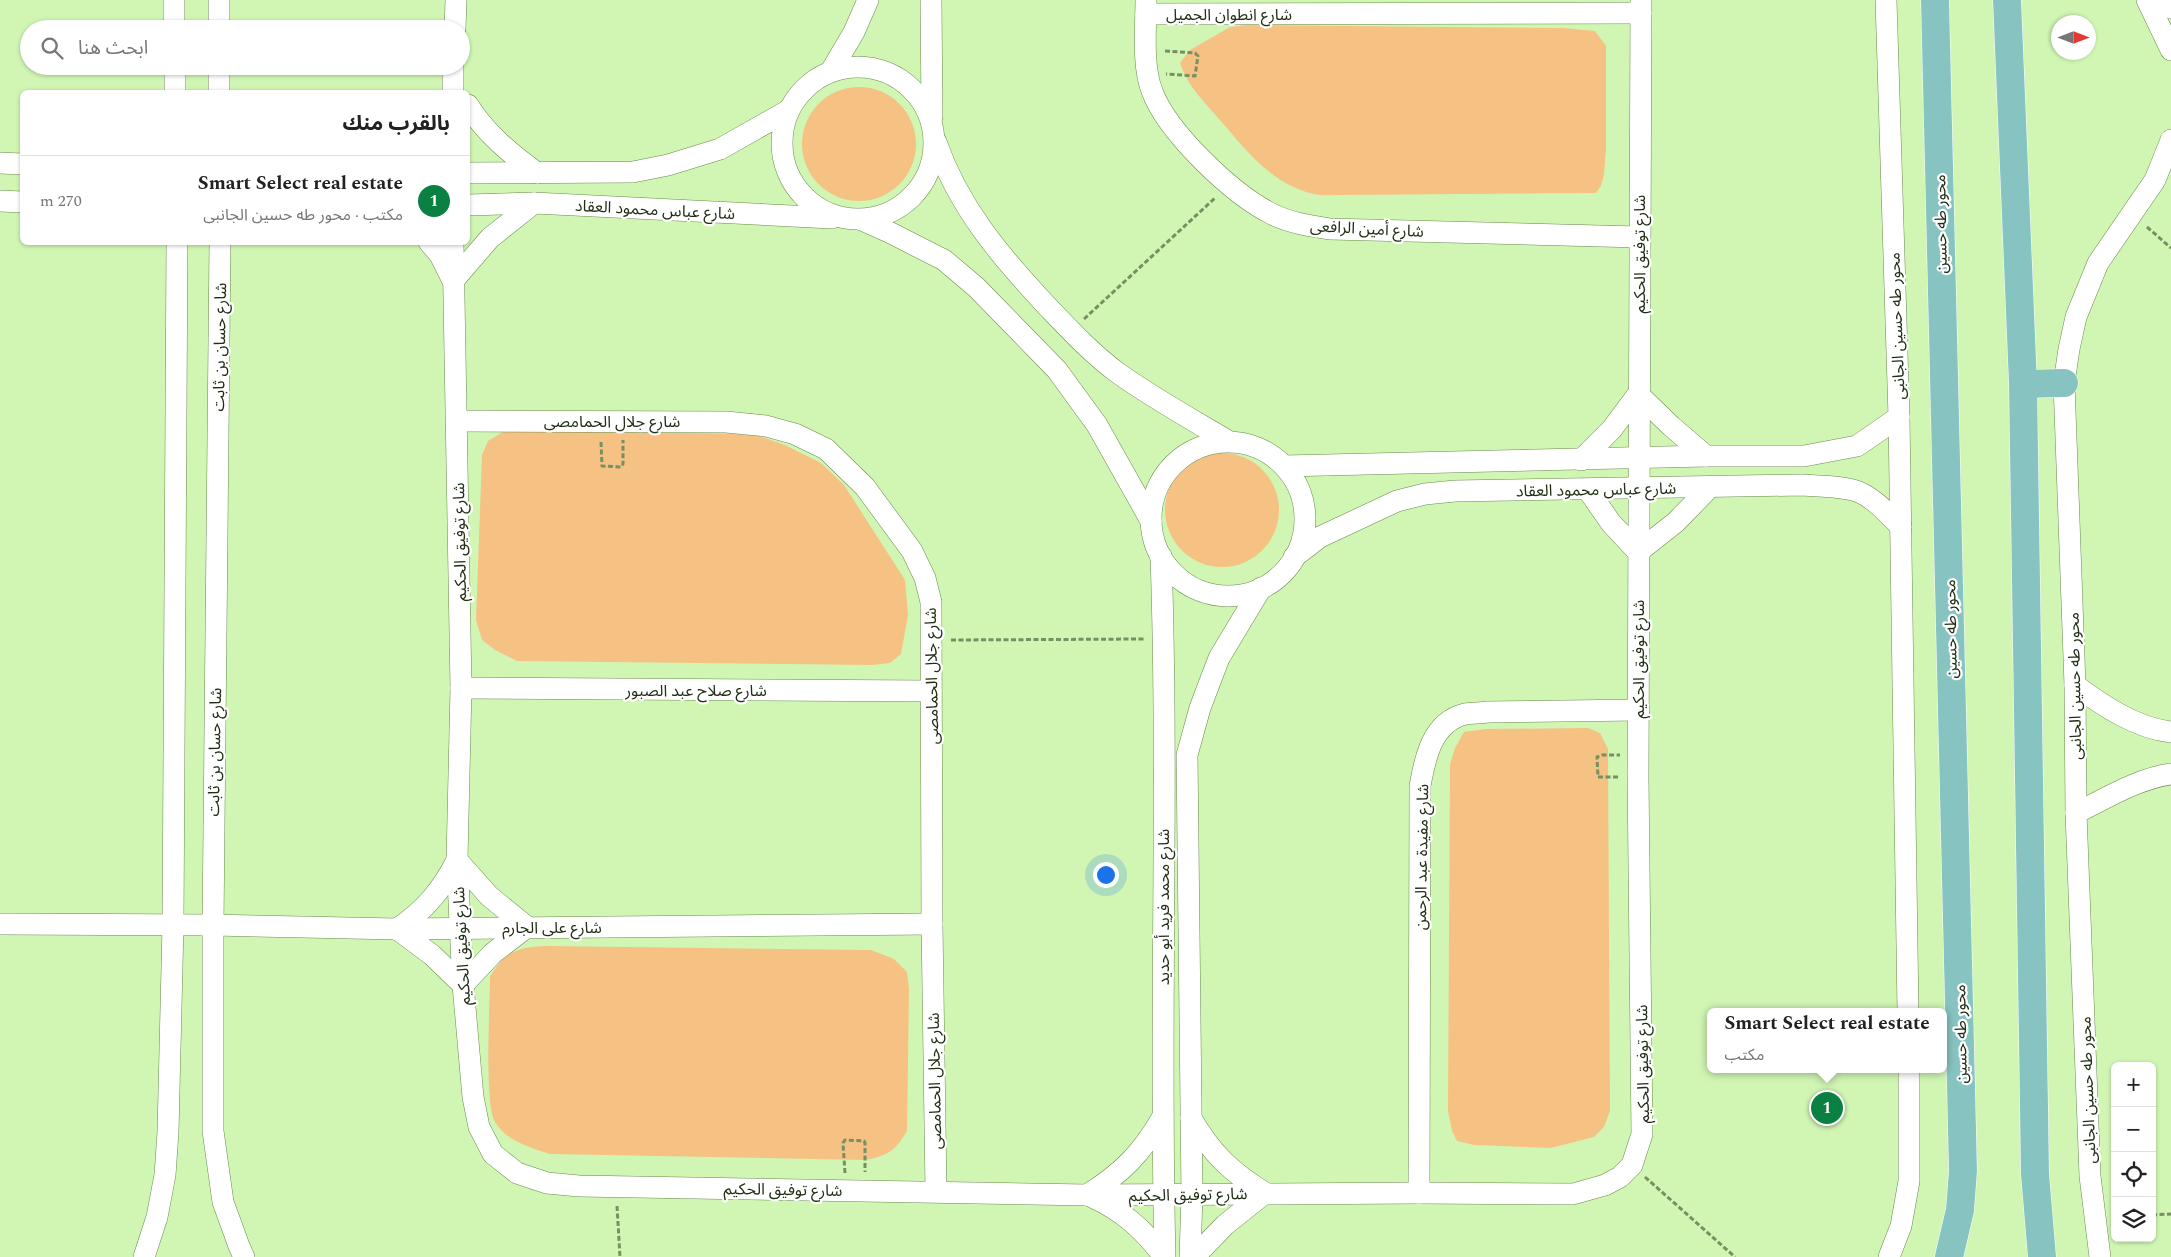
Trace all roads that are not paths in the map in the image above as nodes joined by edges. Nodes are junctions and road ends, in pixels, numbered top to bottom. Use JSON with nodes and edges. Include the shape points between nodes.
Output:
{"nodes":[{"id":1,"x":174,"y":0,"type":"edge"},
{"id":2,"x":220,"y":0,"type":"edge"},
{"id":3,"x":456,"y":0,"type":"edge"},
{"id":4,"x":868,"y":0,"type":"edge"},
{"id":5,"x":931,"y":0,"type":"edge"},
{"id":6,"x":1886,"y":0,"type":"edge"},
{"id":7,"x":2147,"y":0,"type":"edge"},
{"id":8,"x":2158,"y":0,"type":"edge"},
{"id":9,"x":2005,"y":1,"type":"edge"},
{"id":10,"x":1939,"y":3,"type":"edge"},
{"id":11,"x":1641,"y":6,"type":"edge"},
{"id":12,"x":1146,"y":7,"type":"edge"},
{"id":13,"x":2171,"y":8,"type":"edge"},
{"id":14,"x":174,"y":20,"type":"edge"},
{"id":15,"x":219,"y":20,"type":"edge"},
{"id":16,"x":455,"y":20,"type":"edge"},
{"id":17,"x":2171,"y":50,"type":"edge"},
{"id":18,"x":831,"y":71,"type":"junction"},
{"id":19,"x":175,"y":75,"type":"edge"},
{"id":20,"x":219,"y":75,"type":"edge"},
{"id":21,"x":175,"y":90,"type":"edge"},
{"id":22,"x":218,"y":90,"type":"edge"},
{"id":23,"x":470,"y":108,"type":"edge"},
{"id":24,"x":789,"y":110,"type":"junction"},
{"id":25,"x":934,"y":131,"type":"junction"},
{"id":26,"x":2171,"y":140,"type":"edge"},
{"id":27,"x":0,"y":163,"type":"edge"},
{"id":28,"x":20,"y":164,"type":"edge"},
{"id":29,"x":470,"y":173,"type":"edge"},
{"id":30,"x":537,"y":173,"type":"junction"},
{"id":31,"x":2171,"y":183,"type":"edge"},
{"id":32,"x":0,"y":202,"type":"edge"},
{"id":33,"x":20,"y":202,"type":"edge"},
{"id":34,"x":534,"y":203,"type":"junction"},
{"id":35,"x":470,"y":204,"type":"edge"},
{"id":36,"x":2132,"y":214,"type":"junction"},
{"id":37,"x":852,"y":220,"type":"junction"},
{"id":38,"x":1639,"y":237,"type":"junction"},
{"id":39,"x":177,"y":245,"type":"edge"},
{"id":40,"x":220,"y":245,"type":"edge"},
{"id":41,"x":432,"y":245,"type":"edge"},
{"id":42,"x":453,"y":245,"type":"edge"},
{"id":43,"x":453,"y":280,"type":"junction"},
{"id":44,"x":2064,"y":383,"type":"junction"},
{"id":45,"x":2023,"y":384,"type":"junction"},
{"id":46,"x":1638,"y":394,"type":"junction"},
{"id":47,"x":1899,"y":417,"type":"junction"},
{"id":48,"x":457,"y":421,"type":"junction"},
{"id":49,"x":1228,"y":441,"type":"junction"},
{"id":50,"x":1706,"y":456,"type":"junction"},
{"id":51,"x":1640,"y":458,"type":"junction"},
{"id":52,"x":1581,"y":460,"type":"junction"},
{"id":53,"x":1284,"y":466,"type":"junction"},
{"id":54,"x":1710,"y":487,"type":"junction"},
{"id":55,"x":1639,"y":488,"type":"junction"},
{"id":56,"x":1588,"y":490,"type":"junction"},
{"id":57,"x":1151,"y":521,"type":"junction"},
{"id":58,"x":1900,"y":527,"type":"junction"},
{"id":59,"x":1638,"y":552,"type":"junction"},
{"id":60,"x":1160,"y":556,"type":"junction"},
{"id":61,"x":1294,"y":557,"type":"junction"},
{"id":62,"x":1261,"y":588,"type":"junction"},
{"id":63,"x":2075,"y":685,"type":"junction"},
{"id":64,"x":461,"y":688,"type":"junction"},
{"id":65,"x":931,"y":691,"type":"junction"},
{"id":66,"x":1639,"y":710,"type":"junction"},
{"id":67,"x":2171,"y":732,"type":"edge"},
{"id":68,"x":2171,"y":774,"type":"edge"},
{"id":69,"x":2076,"y":814,"type":"junction"},
{"id":70,"x":457,"y":860,"type":"junction"},
{"id":71,"x":0,"y":924,"type":"edge"},
{"id":72,"x":932,"y":924,"type":"junction"},
{"id":73,"x":173,"y":925,"type":"junction"},
{"id":74,"x":212,"y":925,"type":"junction"},
{"id":75,"x":461,"y":927,"type":"junction"},
{"id":76,"x":527,"y":927,"type":"junction"},
{"id":77,"x":397,"y":929,"type":"junction"},
{"id":78,"x":463,"y":985,"type":"junction"},
{"id":79,"x":1908,"y":1008,"type":"edge"},
{"id":80,"x":1909,"y":1073,"type":"edge"},
{"id":81,"x":1190,"y":1116,"type":"junction"},
{"id":82,"x":1162,"y":1118,"type":"junction"},
{"id":83,"x":936,"y":1191,"type":"junction"},
{"id":84,"x":1419,"y":1192,"type":"junction"},
{"id":85,"x":1264,"y":1193,"type":"junction"},
{"id":86,"x":1087,"y":1195,"type":"junction"},
{"id":87,"x":1163,"y":1195,"type":"junction"},
{"id":88,"x":1192,"y":1195,"type":"junction"},
{"id":89,"x":1951,"y":1254,"type":"edge"},
{"id":90,"x":144,"y":1257,"type":"edge"},
{"id":91,"x":244,"y":1257,"type":"edge"},
{"id":92,"x":1164,"y":1257,"type":"edge"},
{"id":93,"x":1192,"y":1257,"type":"edge"},
{"id":94,"x":1889,"y":1257,"type":"edge"},
{"id":95,"x":2042,"y":1257,"type":"edge"},
{"id":96,"x":2100,"y":1257,"type":"edge"}],
"edges":[{"from":1,"to":14,"type":"street"},
{"from":2,"to":15,"type":"street"},
{"from":3,"to":16,"type":"street"},
{"from":4,"to":18,"type":"street"},
{"from":5,"to":25,"type":"street"},
{"from":6,"to":47,"type":"street","name":"محور طه حسين الجانبى"},
{"from":7,"to":17,"type":"street"},
{"from":8,"to":13,"type":"street"},
{"from":9,"to":45,"type":"main road"},
{"from":10,"to":89,"type":"main road","name":"محور طه حسين","via":[[1963,1171],[1960,1210]]},
{"from":11,"to":12,"type":"street","name":"شارع انطوان الجميل"},
{"from":11,"to":38,"type":"street","name":"شارع توفيق الحكيم"},
{"from":12,"to":38,"type":"street","name":"شارع أمين الرافعى","via":[[1148,72],[1151,90],[1163,113],[1229,185],[1272,214],[1300,224],[1330,229]]},
{"from":18,"to":24,"type":"street","via":[[814,80]]},
{"from":18,"to":25,"type":"street","via":[[868,67],[886,71],[902,80],[926,107]]},
{"from":19,"to":21,"type":"street"},
{"from":20,"to":22,"type":"street"},
{"from":23,"to":30,"type":"street","via":[[489,133]]},
{"from":24,"to":30,"type":"street","name":"شارع عباس محمود العقاد","via":[[720,149],[668,166],[633,172]]},
{"from":24,"to":37,"type":"street","via":[[783,129],[782,150],[786,169],[795,187],[824,213]]},
{"from":25,"to":37,"type":"street","via":[[934,159],[927,178],[915,195],[882,217]]},
{"from":25,"to":49,"type":"street","via":[[944,166],[984,234],[1009,266],[1071,332],[1124,377]]},
{"from":26,"to":36,"type":"street","name":"محور طه حسين الجانبى","via":[[2155,180]]},
{"from":27,"to":28,"type":"street"},
{"from":29,"to":30,"type":"street","name":"شارع عباس محمود العقاد"},
{"from":31,"to":36,"type":"street"},
{"from":32,"to":33,"type":"street"},
{"from":34,"to":35,"type":"street","name":"شارع عباس محمود العقاد"},
{"from":34,"to":37,"type":"street","name":"شارع عباس محمود العقاد"},
{"from":34,"to":43,"type":"street","via":[[490,238]]},
{"from":36,"to":44,"type":"street","name":"محور طه حسين الجانبى","via":[[2098,263],[2076,317]]},
{"from":37,"to":57,"type":"street","name":"شارع عباس محمود العقاد","via":[[891,232],[944,260],[976,287],[1057,370],[1097,424]]},
{"from":38,"to":46,"type":"street","name":"شارع توفيق الحكيم"},
{"from":39,"to":73,"type":"street"},
{"from":40,"to":74,"type":"street","name":"شارع حسان بن ثابت"},
{"from":41,"to":43,"type":"street"},
{"from":42,"to":43,"type":"street","name":"شارع توفيق الحكيم"},
{"from":43,"to":48,"type":"street","name":"شارع توفيق الحكيم"},
{"from":44,"to":45,"type":"main road"},
{"from":44,"to":63,"type":"street","name":"محور طه حسين الجانبى"},
{"from":45,"to":95,"type":"main road","via":[[2035,1174]]},
{"from":46,"to":50,"type":"street"},
{"from":46,"to":51,"type":"street","name":"شارع توفيق الحكيم"},
{"from":46,"to":52,"type":"street","via":[[1612,429]]},
{"from":47,"to":50,"type":"street","name":"شارع عباس محمود العقاد","via":[[1857,446],[1833,452],[1804,456]]},
{"from":47,"to":58,"type":"street","name":"محور طه حسين الجانبى"},
{"from":48,"to":64,"type":"street","name":"شارع توفيق الحكيم"},
{"from":48,"to":65,"type":"street","name":"شارع جلال الحمامصى","via":[[726,422],[766,426],[795,434],[826,449],[865,487],[912,551],[925,578],[931,602]]},
{"from":49,"to":53,"type":"street","via":[[1249,444],[1269,453]]},
{"from":49,"to":57,"type":"street","via":[[1204,445],[1182,456],[1165,474],[1154,496]]},
{"from":50,"to":51,"type":"street","name":"شارع عباس محمود العقاد"},
{"from":51,"to":52,"type":"street","name":"شارع عباس محمود العقاد"},
{"from":51,"to":55,"type":"street","name":"شارع توفيق الحكيم"},
{"from":52,"to":53,"type":"street","name":"شارع عباس محمود العقاد"},
{"from":53,"to":61,"type":"street","via":[[1302,500],[1302,539]]},
{"from":54,"to":55,"type":"street","name":"شارع عباس محمود العقاد"},
{"from":54,"to":58,"type":"street","name":"شارع عباس محمود العقاد","via":[[1801,485],[1859,492],[1878,504]]},
{"from":54,"to":59,"type":"street","via":[[1676,522]]},
{"from":55,"to":56,"type":"street","name":"شارع عباس محمود العقاد"},
{"from":55,"to":59,"type":"street","name":"شارع توفيق الحكيم"},
{"from":56,"to":59,"type":"street","via":[[1611,523]]},
{"from":56,"to":61,"type":"street","name":"شارع عباس محمود العقاد","via":[[1425,494],[1397,501],[1320,536]]},
{"from":57,"to":60,"type":"street"},
{"from":58,"to":79,"type":"street","name":"محور طه حسين الجانبى"},
{"from":59,"to":66,"type":"street","name":"شارع توفيق الحكيم"},
{"from":60,"to":62,"type":"street","via":[[1172,572],[1205,592],[1224,596]]},
{"from":60,"to":82,"type":"street","name":"شارع محمد فريد أبو حديد","via":[[1164,639]]},
{"from":61,"to":62,"type":"street","via":[[1285,570]]},
{"from":62,"to":81,"type":"street","name":"شارع محمد فريد أبو حديد","via":[[1219,658],[1187,755]]},
{"from":63,"to":67,"type":"street","via":[[2120,715]]},
{"from":63,"to":69,"type":"street","name":"محور طه حسين الجانبى"},
{"from":64,"to":65,"type":"street","name":"شارع صلاح عبد الصبور"},
{"from":64,"to":70,"type":"street","name":"شارع توفيق الحكيم"},
{"from":65,"to":72,"type":"street","name":"شارع جلال الحمامصى"},
{"from":66,"to":84,"type":"street","name":"شارع مفيدة عبد الرحمن","via":[[1464,714],[1443,725],[1433,740],[1420,786]]},
{"from":66,"to":84,"type":"street","name":"شارع توفيق الحكيم","via":[[1642,1134],[1632,1165],[1605,1185],[1573,1194]]},
{"from":68,"to":69,"type":"street","via":[[2155,776],[2130,786]]},
{"from":69,"to":96,"type":"street","name":"محور طه حسين الجانبى","via":[[2090,1176]]},
{"from":70,"to":75,"type":"street","name":"شارع توفيق الحكيم"},
{"from":70,"to":76,"type":"street","via":[[489,896]]},
{"from":70,"to":77,"type":"street","via":[[433,900]]},
{"from":71,"to":73,"type":"street","name":"شارع على الجارم"},
{"from":72,"to":76,"type":"street","name":"شارع على الجارم"},
{"from":72,"to":83,"type":"street","name":"شارع جلال الحمامصى"},
{"from":73,"to":74,"type":"street","name":"شارع على الجارم"},
{"from":73,"to":90,"type":"street","via":[[165,1175]]},
{"from":74,"to":77,"type":"street","name":"شارع على الجارم"},
{"from":74,"to":91,"type":"street","name":"شارع حسان بن ثابت","via":[[213,1131],[223,1202]]},
{"from":75,"to":76,"type":"street","name":"شارع على الجارم"},
{"from":75,"to":77,"type":"street","name":"شارع على الجارم"},
{"from":75,"to":78,"type":"street","name":"شارع توفيق الحكيم"},
{"from":76,"to":78,"type":"street","via":[[493,953]]},
{"from":77,"to":78,"type":"street","via":[[432,955]]},
{"from":78,"to":83,"type":"street","name":"شارع توفيق الحكيم","via":[[473,1097],[480,1127],[493,1154],[517,1174],[547,1183],[579,1186]]},
{"from":80,"to":94,"type":"street","via":[[1909,1182],[1901,1226]]},
{"from":81,"to":85,"type":"street","via":[[1203,1140],[1221,1161]]},
{"from":81,"to":88,"type":"street","name":"شارع محمد فريد أبو حديد"},
{"from":82,"to":86,"type":"street","via":[[1131,1163]]},
{"from":82,"to":87,"type":"street","name":"شارع محمد فريد أبو حديد"},
{"from":83,"to":86,"type":"street","name":"شارع توفيق الحكيم"},
{"from":84,"to":85,"type":"street","name":"شارع توفيق الحكيم"},
{"from":85,"to":88,"type":"street","name":"شارع توفيق الحكيم"},
{"from":85,"to":93,"type":"street","via":[[1225,1224]]},
{"from":86,"to":87,"type":"street","name":"شارع توفيق الحكيم"},
{"from":86,"to":92,"type":"street","via":[[1132,1220]]},
{"from":87,"to":88,"type":"street","name":"شارع توفيق الحكيم"},
{"from":87,"to":92,"type":"street","name":"شارع محمد فريد أبو حديد"},
{"from":88,"to":93,"type":"street","name":"شارع محمد فريد أبو حديد"}]}
